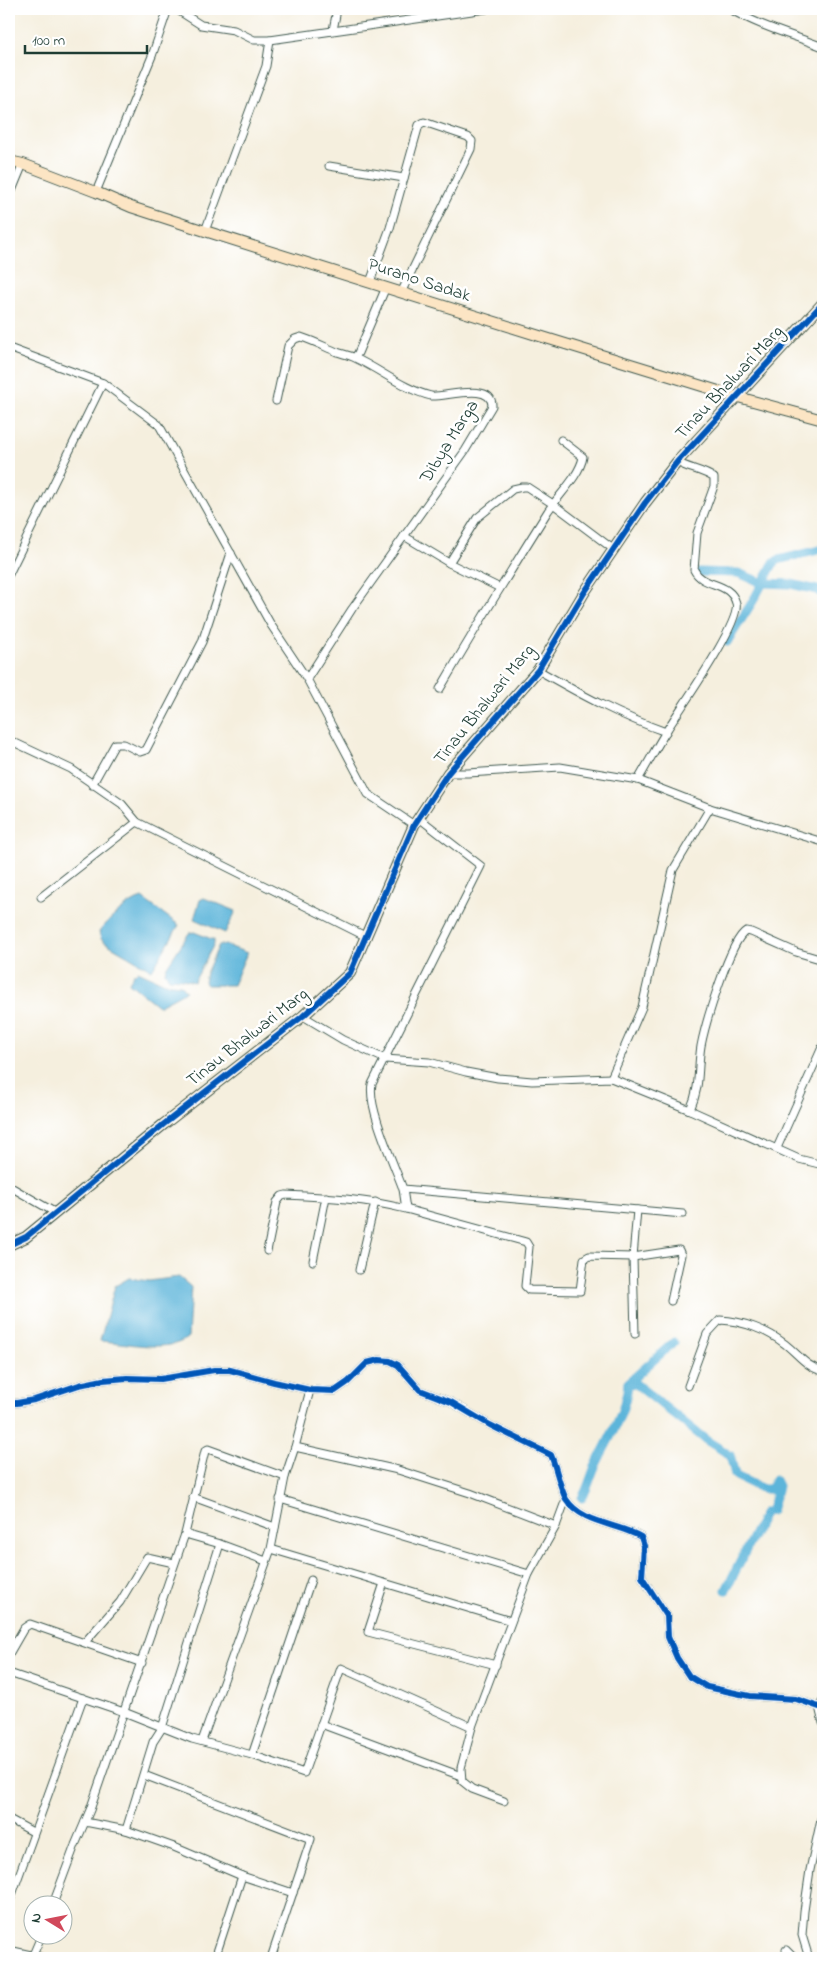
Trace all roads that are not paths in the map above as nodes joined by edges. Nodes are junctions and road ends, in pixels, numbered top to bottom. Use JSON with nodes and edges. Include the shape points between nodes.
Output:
{"nodes":[{"id":1,"x":168,"y":9,"type":"edge"},
{"id":2,"x":176,"y":9,"type":"edge"},
{"id":3,"x":333,"y":9,"type":"edge"},
{"id":4,"x":486,"y":9,"type":"edge"},
{"id":5,"x":730,"y":9,"type":"edge"},
{"id":6,"x":333,"y":30,"type":"junction"},
{"id":7,"x":270,"y":40,"type":"junction"},
{"id":8,"x":823,"y":47,"type":"edge"},
{"id":9,"x":9,"y":161,"type":"edge"},
{"id":10,"x":23,"y":164,"type":"junction"},
{"id":11,"x":328,"y":166,"type":"dead end"},
{"id":12,"x":404,"y":178,"type":"junction"},
{"id":13,"x":96,"y":192,"type":"junction"},
{"id":14,"x":9,"y":198,"type":"edge"},
{"id":15,"x":205,"y":231,"type":"junction"},
{"id":16,"x":370,"y":282,"type":"junction"},
{"id":17,"x":386,"y":287,"type":"junction"},
{"id":18,"x":401,"y":293,"type":"junction"},
{"id":19,"x":823,"y":303,"type":"edge"},
{"id":20,"x":10,"y":351,"type":"edge"},
{"id":21,"x":355,"y":357,"type":"junction"},
{"id":22,"x":104,"y":383,"type":"junction"},
{"id":23,"x":738,"y":396,"type":"junction"},
{"id":24,"x":276,"y":401,"type":"dead end"},
{"id":25,"x":823,"y":420,"type":"edge"},
{"id":26,"x":560,"y":440,"type":"dead end"},
{"id":27,"x":676,"y":462,"type":"junction"},
{"id":28,"x":553,"y":504,"type":"junction"},
{"id":29,"x":404,"y":536,"type":"junction"},
{"id":30,"x":613,"y":549,"type":"junction"},
{"id":31,"x":231,"y":553,"type":"junction"},
{"id":32,"x":449,"y":563,"type":"junction"},
{"id":33,"x":9,"y":574,"type":"edge"},
{"id":34,"x":500,"y":588,"type":"junction"},
{"id":35,"x":538,"y":670,"type":"junction"},
{"id":36,"x":307,"y":679,"type":"junction"},
{"id":37,"x":440,"y":689,"type":"dead end"},
{"id":38,"x":666,"y":732,"type":"junction"},
{"id":39,"x":9,"y":740,"type":"edge"},
{"id":40,"x":448,"y":772,"type":"junction"},
{"id":41,"x":638,"y":780,"type":"junction"},
{"id":42,"x":92,"y":785,"type":"junction"},
{"id":43,"x":710,"y":808,"type":"junction"},
{"id":44,"x":417,"y":821,"type":"junction"},
{"id":45,"x":136,"y":822,"type":"junction"},
{"id":46,"x":823,"y":842,"type":"edge"},
{"id":47,"x":41,"y":897,"type":"dead end"},
{"id":48,"x":367,"y":937,"type":"junction"},
{"id":49,"x":823,"y":960,"type":"edge"},
{"id":50,"x":304,"y":1016,"type":"junction"},
{"id":51,"x":823,"y":1045,"type":"edge"},
{"id":52,"x":385,"y":1059,"type":"junction"},
{"id":53,"x":612,"y":1078,"type":"junction"},
{"id":54,"x":690,"y":1110,"type":"junction"},
{"id":55,"x":777,"y":1148,"type":"junction"},
{"id":56,"x":823,"y":1166,"type":"edge"},
{"id":57,"x":9,"y":1186,"type":"edge"},
{"id":58,"x":403,"y":1189,"type":"junction"},
{"id":59,"x":326,"y":1197,"type":"junction"},
{"id":60,"x":375,"y":1202,"type":"junction"},
{"id":61,"x":406,"y":1210,"type":"junction"},
{"id":62,"x":637,"y":1210,"type":"junction"},
{"id":63,"x":56,"y":1213,"type":"junction"},
{"id":64,"x":683,"y":1214,"type":"dead end"},
{"id":65,"x":9,"y":1245,"type":"edge"},
{"id":66,"x":267,"y":1251,"type":"dead end"},
{"id":67,"x":633,"y":1257,"type":"junction"},
{"id":68,"x":313,"y":1260,"type":"dead end"},
{"id":69,"x":359,"y":1270,"type":"dead end"},
{"id":70,"x":671,"y":1301,"type":"dead end"},
{"id":71,"x":635,"y":1334,"type":"dead end"},
{"id":72,"x":823,"y":1371,"type":"edge"},
{"id":73,"x":688,"y":1386,"type":"dead end"},
{"id":74,"x":310,"y":1390,"type":"junction"},
{"id":75,"x":9,"y":1403,"type":"edge"},
{"id":76,"x":295,"y":1447,"type":"junction"},
{"id":77,"x":285,"y":1477,"type":"junction"},
{"id":78,"x":193,"y":1497,"type":"junction"},
{"id":79,"x":280,"y":1498,"type":"junction"},
{"id":80,"x":566,"y":1499,"type":"junction"},
{"id":81,"x":556,"y":1526,"type":"junction"},
{"id":82,"x":275,"y":1527,"type":"junction"},
{"id":83,"x":185,"y":1534,"type":"junction"},
{"id":84,"x":220,"y":1544,"type":"junction"},
{"id":85,"x":271,"y":1549,"type":"junction"},
{"id":86,"x":266,"y":1561,"type":"junction"},
{"id":87,"x":174,"y":1563,"type":"junction"},
{"id":88,"x":529,"y":1574,"type":"junction"},
{"id":89,"x":311,"y":1580,"type":"dead end"},
{"id":90,"x":384,"y":1583,"type":"junction"},
{"id":91,"x":511,"y":1621,"type":"junction"},
{"id":92,"x":85,"y":1642,"type":"junction"},
{"id":93,"x":9,"y":1654,"type":"edge"},
{"id":94,"x":142,"y":1663,"type":"junction"},
{"id":95,"x":496,"y":1665,"type":"junction"},
{"id":96,"x":9,"y":1673,"type":"edge"},
{"id":97,"x":83,"y":1698,"type":"junction"},
{"id":98,"x":821,"y":1704,"type":"edge"},
{"id":99,"x":124,"y":1712,"type":"junction"},
{"id":100,"x":823,"y":1723,"type":"edge"},
{"id":101,"x":321,"y":1724,"type":"junction"},
{"id":102,"x":472,"y":1727,"type":"junction"},
{"id":103,"x":162,"y":1728,"type":"junction"},
{"id":104,"x":202,"y":1741,"type":"junction"},
{"id":105,"x":252,"y":1755,"type":"junction"},
{"id":106,"x":144,"y":1775,"type":"junction"},
{"id":107,"x":461,"y":1776,"type":"junction"},
{"id":108,"x":504,"y":1802,"type":"dead end"},
{"id":109,"x":823,"y":1810,"type":"edge"},
{"id":110,"x":9,"y":1820,"type":"edge"},
{"id":111,"x":85,"y":1822,"type":"junction"},
{"id":112,"x":126,"y":1830,"type":"junction"},
{"id":113,"x":34,"y":1832,"type":"junction"},
{"id":114,"x":242,"y":1876,"type":"junction"},
{"id":115,"x":293,"y":1893,"type":"junction"},
{"id":116,"x":57,"y":1894,"type":"edge"},
{"id":117,"x":9,"y":1903,"type":"edge"},
{"id":118,"x":37,"y":1944,"type":"edge"},
{"id":119,"x":9,"y":1950,"type":"edge"},
{"id":120,"x":786,"y":1950,"type":"dead end"},
{"id":121,"x":32,"y":1955,"type":"junction"},
{"id":122,"x":44,"y":1958,"type":"edge"},
{"id":123,"x":214,"y":1958,"type":"edge"},
{"id":124,"x":272,"y":1958,"type":"edge"},
{"id":125,"x":794,"y":1958,"type":"edge"},
{"id":126,"x":809,"y":1958,"type":"edge"}],
"edges":[{"from":1,"to":13,"type":"street"},
{"from":2,"to":7,"type":"street","via":[[201,25],[234,30],[254,40]]},
{"from":3,"to":6,"type":"street","via":[[336,15]]},
{"from":4,"to":6,"type":"street"},
{"from":5,"to":8,"type":"street","via":[[754,22]]},
{"from":6,"to":7,"type":"street"},
{"from":7,"to":15,"type":"street","via":[[266,66]]},
{"from":9,"to":10,"type":"street","name":"Purano Sadak"},
{"from":10,"to":13,"type":"street","name":"Purano Sadak"},
{"from":10,"to":14,"type":"street"},
{"from":11,"to":12,"type":"street"},
{"from":12,"to":16,"type":"street"},
{"from":12,"to":18,"type":"street","via":[[416,131],[424,122],[468,137],[472,142]]},
{"from":13,"to":15,"type":"street","name":"Purano Sadak"},
{"from":15,"to":16,"type":"street","name":"Purano Sadak"},
{"from":16,"to":17,"type":"street","name":"Purano Sadak"},
{"from":17,"to":18,"type":"street","name":"Purano Sadak"},
{"from":17,"to":21,"type":"street"},
{"from":18,"to":23,"type":"street","name":"Purano Sadak"},
{"from":19,"to":23,"type":"street","name":"Tinau Bhalwari Marg"},
{"from":20,"to":22,"type":"street"},
{"from":21,"to":24,"type":"street","name":"Dibya Marga","via":[[309,340],[294,339],[288,346]]},
{"from":21,"to":29,"type":"street","name":"Dibya Marga","via":[[414,392],[434,396],[479,393],[492,402],[465,451]]},
{"from":22,"to":31,"type":"street","via":[[159,425]]},
{"from":22,"to":33,"type":"street"},
{"from":23,"to":25,"type":"street","name":"Purano Sadak"},
{"from":23,"to":27,"type":"street","name":"Tinau Bhalwari Marg"},
{"from":26,"to":28,"type":"street","via":[[583,457],[582,465]]},
{"from":27,"to":30,"type":"street","name":"Tinau Bhalwari Marg"},
{"from":27,"to":38,"type":"street","via":[[714,478],[697,533],[694,570],[700,578],[728,588],[737,607],[709,665]]},
{"from":28,"to":30,"type":"street"},
{"from":28,"to":32,"type":"street","via":[[527,488],[513,489],[477,518]]},
{"from":28,"to":34,"type":"street"},
{"from":29,"to":32,"type":"street"},
{"from":29,"to":36,"type":"street","name":"Dibya Marga"},
{"from":30,"to":35,"type":"street","name":"Tinau Bhalwari Marg"},
{"from":31,"to":36,"type":"street","via":[[270,626]]},
{"from":31,"to":42,"type":"street","via":[[202,642],[146,750],[140,752],[124,744],[115,744]]},
{"from":32,"to":34,"type":"street"},
{"from":34,"to":37,"type":"street"},
{"from":35,"to":38,"type":"street","via":[[601,706]]},
{"from":35,"to":40,"type":"street","name":"Tinau Bhalwari Marg"},
{"from":36,"to":44,"type":"street","via":[[368,794]]},
{"from":38,"to":41,"type":"street"},
{"from":39,"to":42,"type":"street","via":[[56,761]]},
{"from":40,"to":41,"type":"street","via":[[560,767]]},
{"from":40,"to":44,"type":"street","name":"Tinau Bhalwari Marg"},
{"from":41,"to":43,"type":"street"},
{"from":42,"to":45,"type":"street","via":[[122,804]]},
{"from":43,"to":46,"type":"street"},
{"from":43,"to":53,"type":"street","via":[[673,870],[642,1007]]},
{"from":44,"to":48,"type":"street","name":"Tinau Bhalwari Marg"},
{"from":44,"to":52,"type":"street","via":[[481,866]]},
{"from":45,"to":47,"type":"street"},
{"from":45,"to":48,"type":"street"},
{"from":48,"to":50,"type":"street","name":"Tinau Bhalwari Marg","via":[[350,973]]},
{"from":49,"to":54,"type":"street","via":[[751,932],[741,934],[705,1025],[699,1086]]},
{"from":50,"to":52,"type":"street","via":[[343,1040]]},
{"from":50,"to":63,"type":"street","name":"Tinau Bhalwari Marg","via":[[164,1124]]},
{"from":51,"to":55,"type":"street"},
{"from":52,"to":53,"type":"street","via":[[430,1062],[498,1078],[532,1081]]},
{"from":52,"to":58,"type":"street","via":[[370,1092]]},
{"from":53,"to":54,"type":"street"},
{"from":54,"to":55,"type":"street"},
{"from":55,"to":56,"type":"street"},
{"from":57,"to":63,"type":"street"},
{"from":58,"to":61,"type":"street"},
{"from":58,"to":62,"type":"street"},
{"from":59,"to":60,"type":"street"},
{"from":59,"to":66,"type":"street","via":[[282,1196],[277,1202]]},
{"from":59,"to":68,"type":"street"},
{"from":60,"to":61,"type":"street"},
{"from":60,"to":69,"type":"street"},
{"from":61,"to":67,"type":"street","via":[[526,1242],[525,1286],[529,1290],[580,1291],[586,1257]]},
{"from":62,"to":64,"type":"street"},
{"from":62,"to":67,"type":"street"},
{"from":63,"to":65,"type":"street","name":"Tinau Bhalwari Marg","via":[[26,1237]]},
{"from":67,"to":70,"type":"street","via":[[676,1250],[681,1252]]},
{"from":67,"to":71,"type":"street"},
{"from":72,"to":73,"type":"street","via":[[813,1368],[785,1344],[754,1326],[720,1320],[707,1334]]},
{"from":74,"to":75,"type":"street","via":[[230,1370],[214,1370],[161,1379],[103,1380],[34,1400]]},
{"from":74,"to":76,"type":"street"},
{"from":74,"to":80,"type":"street","via":[[335,1391],[367,1363],[390,1361],[398,1365],[420,1390],[451,1402],[490,1426],[551,1455]]},
{"from":76,"to":77,"type":"street"},
{"from":76,"to":81,"type":"street","via":[[398,1470]]},
{"from":77,"to":78,"type":"street","via":[[207,1449]]},
{"from":77,"to":79,"type":"street"},
{"from":78,"to":82,"type":"street"},
{"from":78,"to":83,"type":"street"},
{"from":79,"to":82,"type":"street"},
{"from":79,"to":88,"type":"street"},
{"from":80,"to":81,"type":"street"},
{"from":80,"to":98,"type":"street","via":[[589,1517],[641,1538],[644,1546],[642,1577],[667,1616],[668,1637],[690,1676],[707,1687],[750,1696]]},
{"from":81,"to":88,"type":"street"},
{"from":82,"to":85,"type":"street"},
{"from":83,"to":84,"type":"street"},
{"from":83,"to":87,"type":"street"},
{"from":84,"to":86,"type":"street"},
{"from":84,"to":103,"type":"street"},
{"from":85,"to":86,"type":"street"},
{"from":85,"to":90,"type":"street"},
{"from":86,"to":104,"type":"street"},
{"from":87,"to":92,"type":"street","via":[[147,1557],[120,1602]]},
{"from":87,"to":94,"type":"street"},
{"from":88,"to":91,"type":"street"},
{"from":89,"to":105,"type":"street"},
{"from":90,"to":91,"type":"street"},
{"from":90,"to":95,"type":"street","via":[[368,1632]]},
{"from":91,"to":95,"type":"street"},
{"from":92,"to":93,"type":"street","via":[[28,1624]]},
{"from":92,"to":94,"type":"street"},
{"from":94,"to":99,"type":"street"},
{"from":95,"to":102,"type":"street"},
{"from":96,"to":97,"type":"street"},
{"from":97,"to":99,"type":"street"},
{"from":97,"to":113,"type":"street"},
{"from":98,"to":100,"type":"street"},
{"from":99,"to":103,"type":"street"},
{"from":99,"to":111,"type":"street"},
{"from":101,"to":102,"type":"street","via":[[341,1668]]},
{"from":101,"to":105,"type":"street","via":[[304,1773]]},
{"from":101,"to":107,"type":"street"},
{"from":102,"to":107,"type":"street"},
{"from":103,"to":104,"type":"street"},
{"from":103,"to":106,"type":"street","via":[[153,1742]]},
{"from":104,"to":105,"type":"street"},
{"from":106,"to":112,"type":"street"},
{"from":106,"to":115,"type":"street","via":[[311,1839]]},
{"from":107,"to":108,"type":"street","via":[[472,1789]]},
{"from":109,"to":126,"type":"street","via":[[804,1912],[802,1935]]},
{"from":110,"to":113,"type":"street"},
{"from":111,"to":112,"type":"street"},
{"from":111,"to":116,"type":"street"},
{"from":112,"to":114,"type":"street"},
{"from":113,"to":117,"type":"street"},
{"from":114,"to":115,"type":"street"},
{"from":114,"to":123,"type":"street"},
{"from":115,"to":124,"type":"street"},
{"from":118,"to":121,"type":"street"},
{"from":119,"to":121,"type":"street"},
{"from":120,"to":125,"type":"street"},
{"from":121,"to":122,"type":"street"}]}
